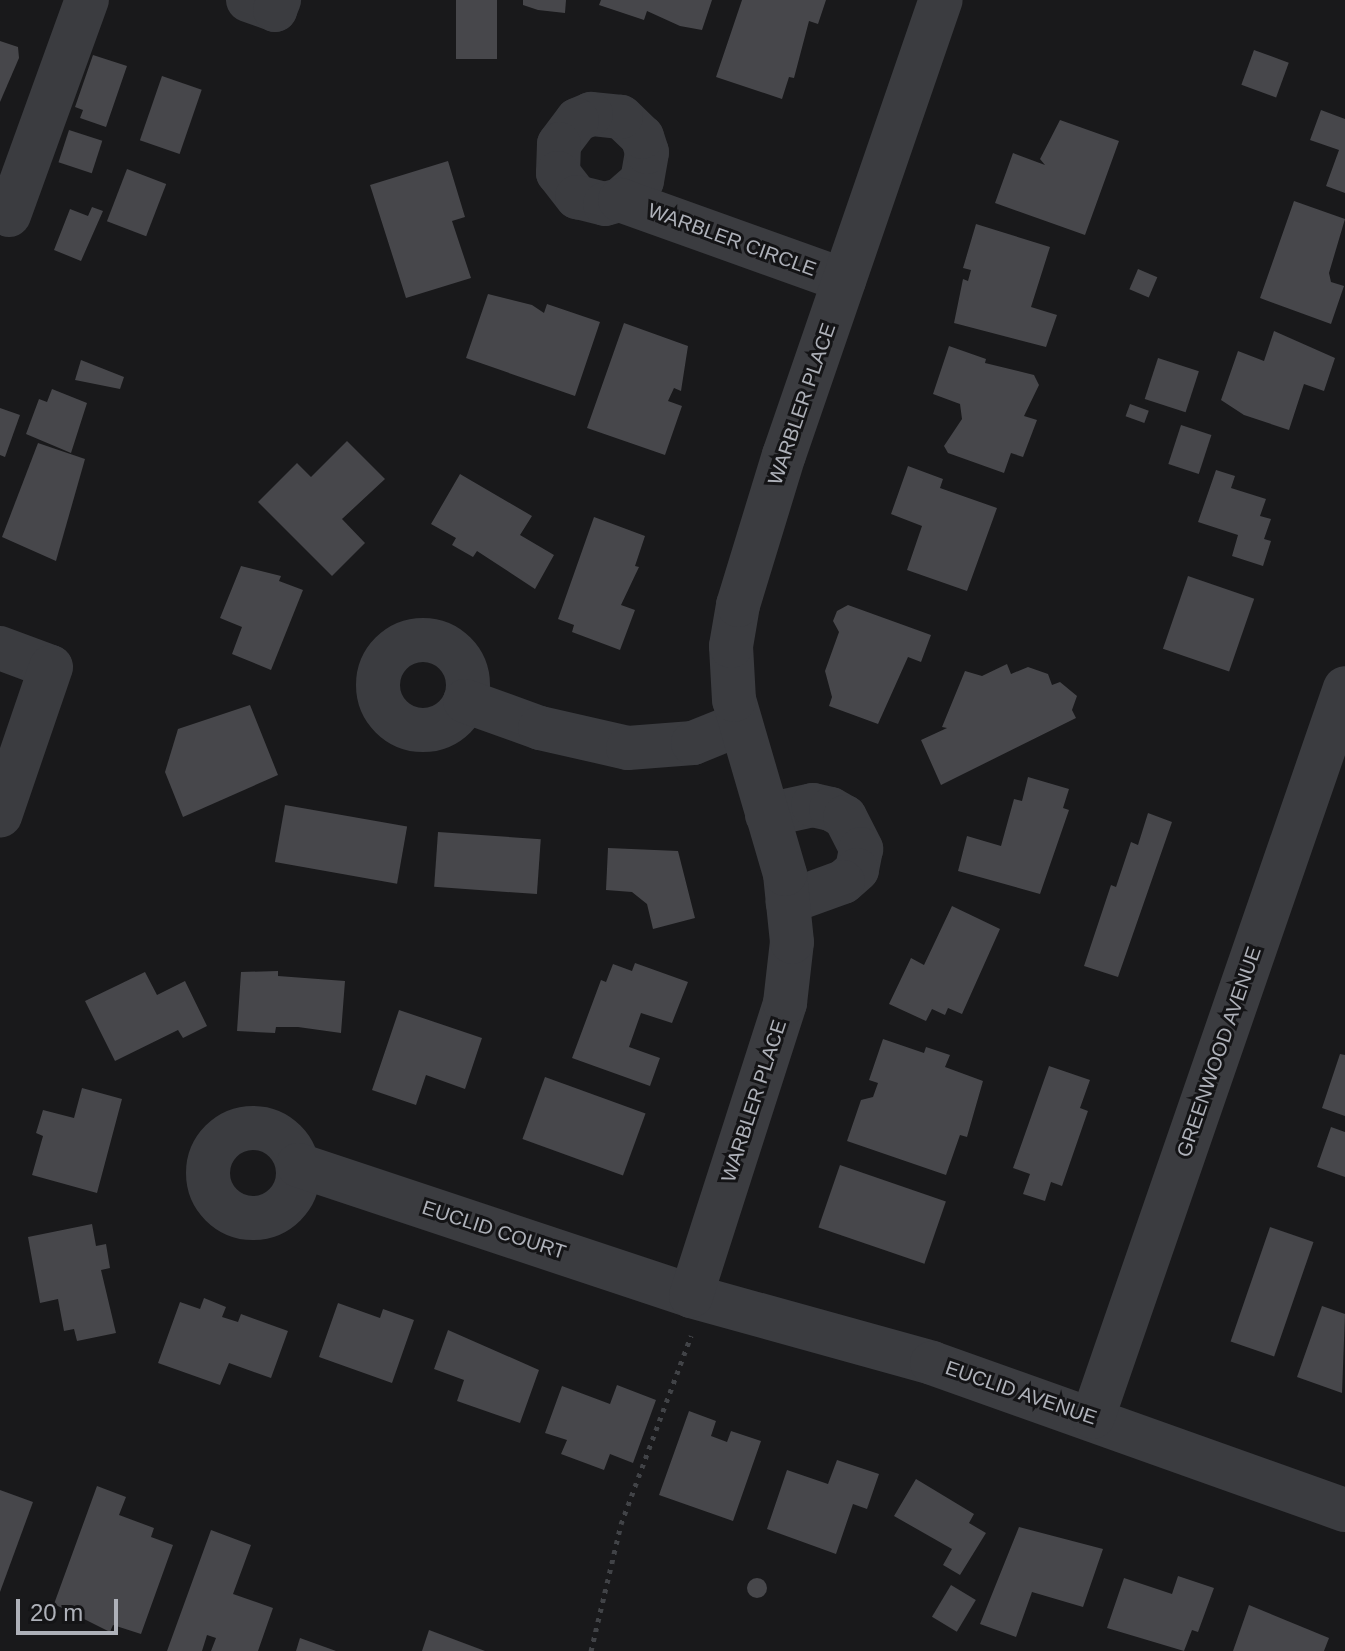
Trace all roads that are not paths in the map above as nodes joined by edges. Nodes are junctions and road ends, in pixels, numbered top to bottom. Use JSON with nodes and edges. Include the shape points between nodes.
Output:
{"nodes":[{"id":1,"x":87,"y":0,"type":"edge"},
{"id":2,"x":941,"y":0,"type":"edge"},
{"id":3,"x":620,"y":200,"type":"dead end"},
{"id":4,"x":9,"y":215,"type":"dead end"},
{"id":5,"x":844,"y":280,"type":"junction"},
{"id":6,"x":0,"y":648,"type":"edge"},
{"id":7,"x":1345,"y":688,"type":"edge"},
{"id":8,"x":465,"y":701,"type":"dead end"},
{"id":9,"x":740,"y":724,"type":"junction"},
{"id":10,"x":767,"y":815,"type":"junction"},
{"id":11,"x":0,"y":816,"type":"edge"},
{"id":12,"x":788,"y":902,"type":"junction"},
{"id":13,"x":298,"y":1165,"type":"dead end"},
{"id":14,"x":697,"y":1297,"type":"junction"},
{"id":15,"x":1093,"y":1417,"type":"junction"},
{"id":16,"x":1345,"y":1510,"type":"edge"}],
"edges":[{"from":1,"to":4,"type":"street"},
{"from":2,"to":5,"type":"street","name":"WARBLER PLACE"},
{"from":3,"to":5,"type":"street","name":"WARBLER CIRCLE"},
{"from":5,"to":9,"type":"street","name":"WARBLER PLACE","via":[[738,605],[731,646]]},
{"from":6,"to":11,"type":"street","via":[[51,667]]},
{"from":7,"to":15,"type":"street","name":"GREENWOOD AVENUE"},
{"from":8,"to":9,"type":"street","via":[[540,728],[628,748],[693,743]]},
{"from":9,"to":10,"type":"street","name":"WARBLER PLACE"},
{"from":10,"to":12,"type":"street","name":"WARBLER PLACE"},
{"from":10,"to":12,"type":"street","via":[[813,805],[831,809],[845,817],[861,849],[857,870],[843,882]]},
{"from":12,"to":14,"type":"street","name":"WARBLER PLACE","via":[[792,942],[785,1003]]},
{"from":13,"to":14,"type":"street","name":"EUCLID COURT"},
{"from":14,"to":15,"type":"street","name":"EUCLID AVENUE","via":[[932,1363]]},
{"from":15,"to":16,"type":"street","name":"EUCLID AVENUE"}]}
